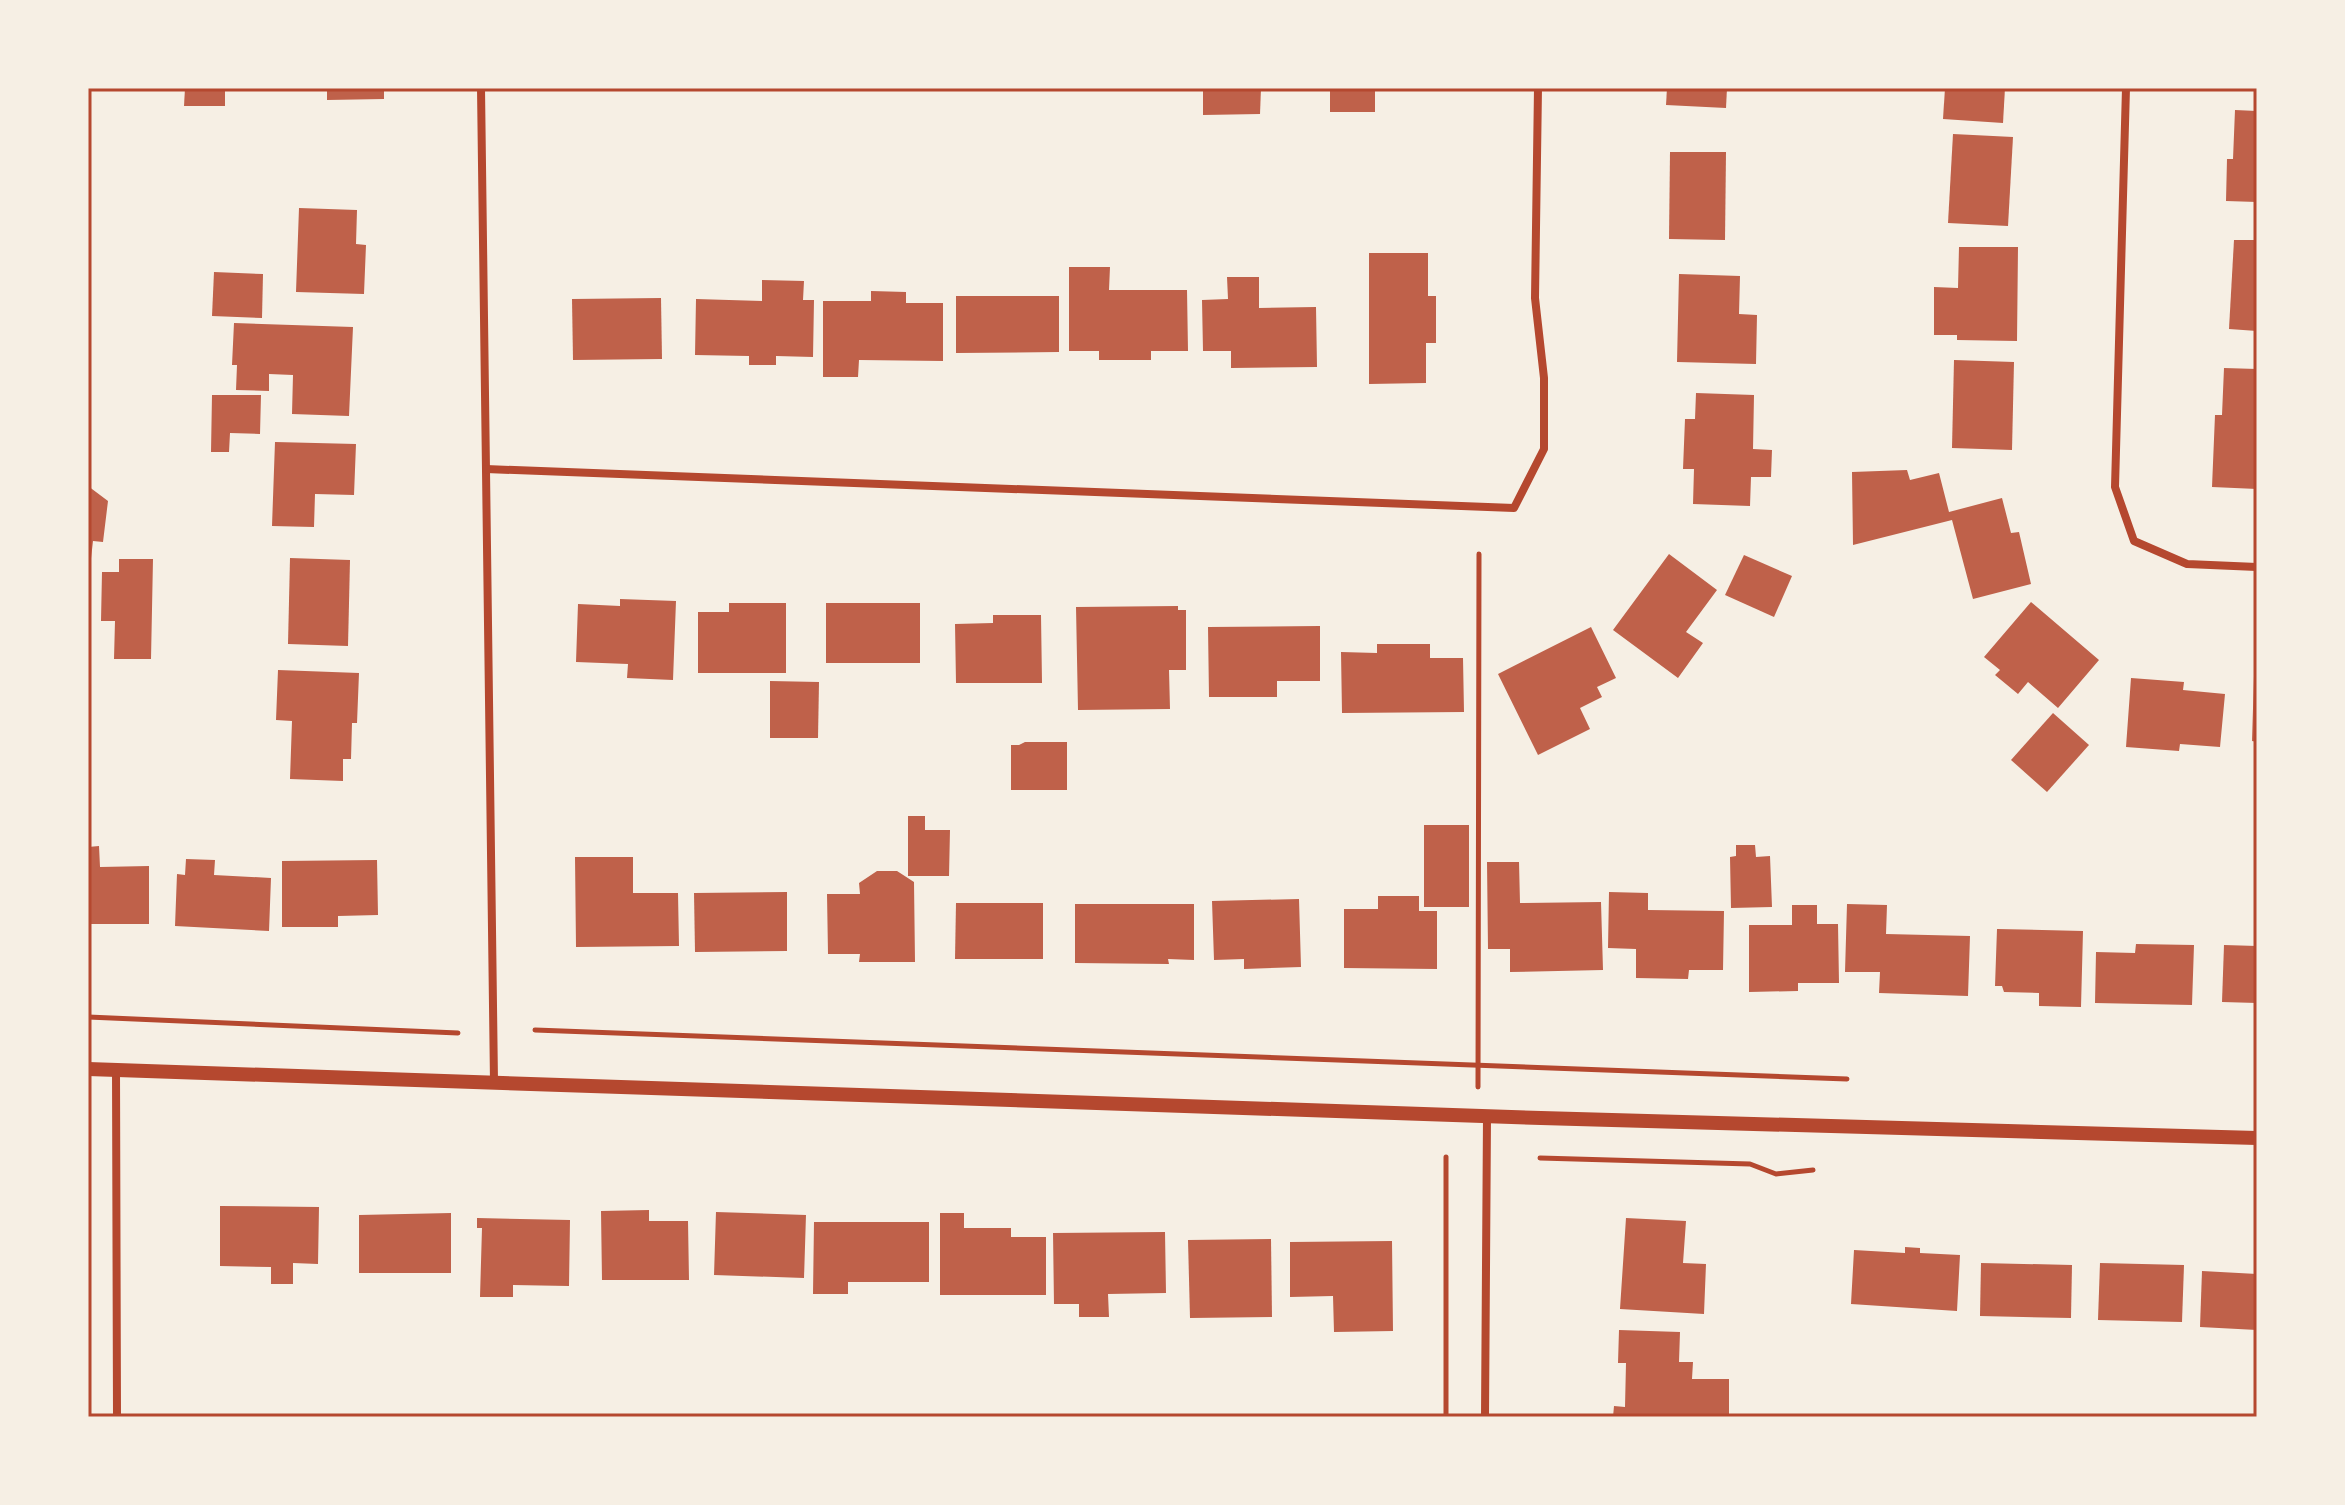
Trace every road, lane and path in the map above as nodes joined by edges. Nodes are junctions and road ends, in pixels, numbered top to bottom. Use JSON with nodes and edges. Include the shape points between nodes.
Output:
{"nodes":[{"id":1,"x":481,"y":88,"type":"edge"},
{"id":2,"x":1538,"y":88,"type":"edge"},
{"id":3,"x":2126,"y":88,"type":"edge"},
{"id":4,"x":486,"y":469,"type":"junction"},
{"id":5,"x":1479,"y":554,"type":"dead end"},
{"id":6,"x":2257,"y":567,"type":"edge"},
{"id":7,"x":88,"y":1017,"type":"edge"},
{"id":8,"x":535,"y":1030,"type":"dead end"},
{"id":9,"x":458,"y":1033,"type":"dead end"},
{"id":10,"x":1478,"y":1065,"type":"junction"},
{"id":11,"x":88,"y":1069,"type":"edge"},
{"id":12,"x":116,"y":1070,"type":"junction"},
{"id":13,"x":1847,"y":1079,"type":"dead end"},
{"id":14,"x":494,"y":1082,"type":"junction"},
{"id":15,"x":1478,"y":1087,"type":"dead end"},
{"id":16,"x":1487,"y":1117,"type":"junction"},
{"id":17,"x":2257,"y":1138,"type":"edge"},
{"id":18,"x":1446,"y":1157,"type":"dead end"},
{"id":19,"x":1540,"y":1158,"type":"dead end"},
{"id":20,"x":1813,"y":1170,"type":"dead end"},
{"id":21,"x":117,"y":1417,"type":"edge"},
{"id":22,"x":1446,"y":1417,"type":"edge"},
{"id":23,"x":1485,"y":1417,"type":"edge"}],
"edges":[{"from":1,"to":4,"type":"street"},
{"from":2,"to":4,"type":"street","via":[[1535,298],[1544,378],[1544,449],[1514,508]]},
{"from":3,"to":6,"type":"street","via":[[2115,487],[2134,541],[2187,564]]},
{"from":4,"to":14,"type":"street"},
{"from":5,"to":10,"type":"path"},
{"from":7,"to":9,"type":"path"},
{"from":8,"to":10,"type":"path"},
{"from":10,"to":13,"type":"path"},
{"from":10,"to":15,"type":"path"},
{"from":11,"to":12,"type":"street"},
{"from":12,"to":14,"type":"street"},
{"from":12,"to":21,"type":"street"},
{"from":14,"to":16,"type":"street"},
{"from":16,"to":17,"type":"street"},
{"from":16,"to":23,"type":"street"},
{"from":18,"to":22,"type":"path"},
{"from":19,"to":20,"type":"path","via":[[1750,1164],[1776,1174]]}]}
